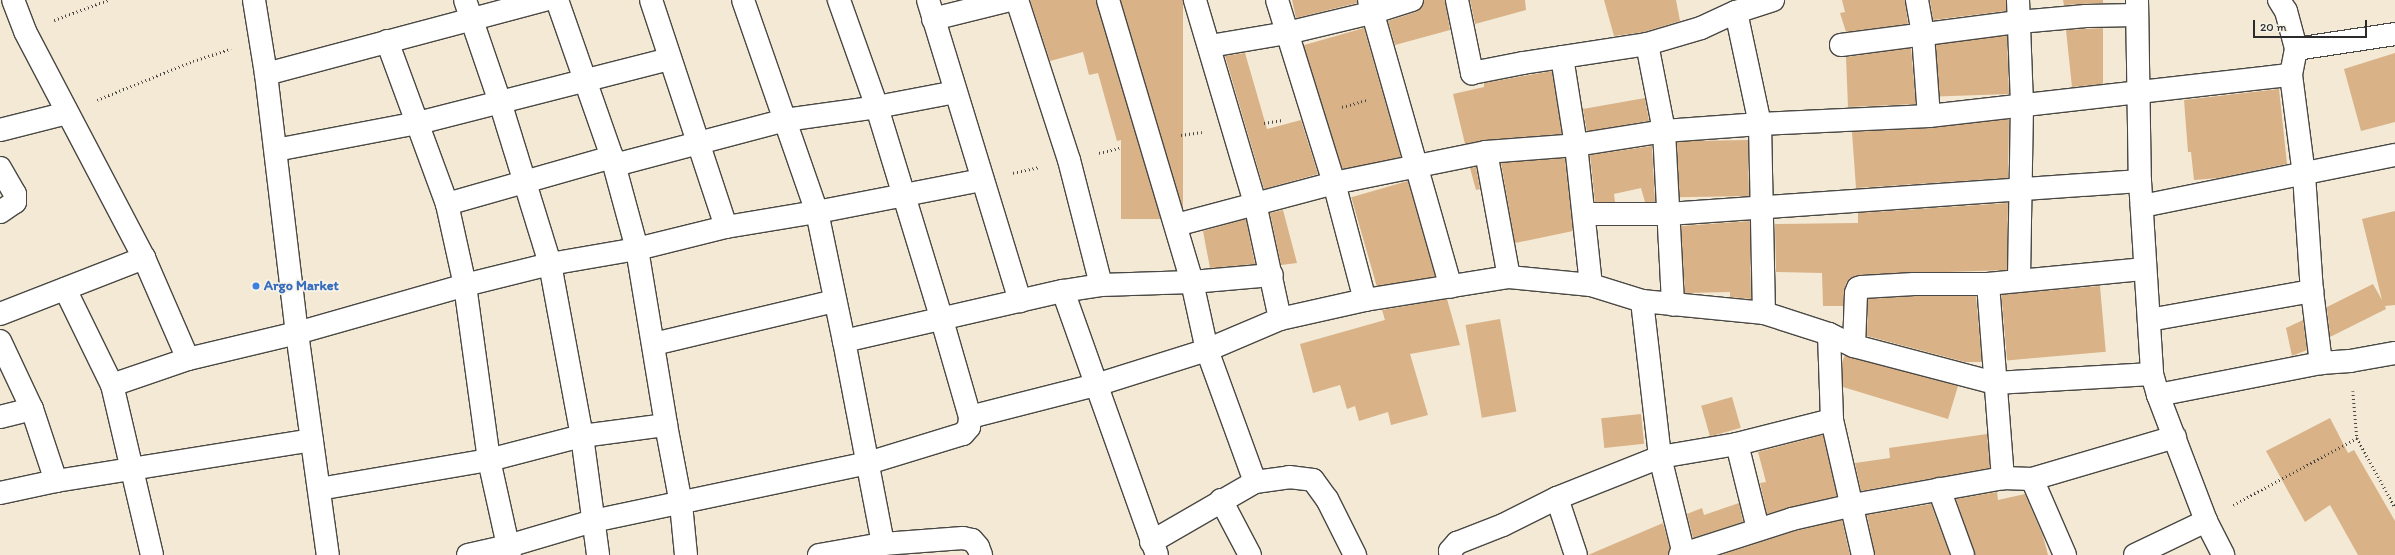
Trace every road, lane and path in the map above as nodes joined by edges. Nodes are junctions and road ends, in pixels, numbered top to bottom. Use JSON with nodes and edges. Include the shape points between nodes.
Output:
{"nodes":[{"id":1,"x":13,"y":0,"type":"edge"},
{"id":2,"x":108,"y":0,"type":"edge"},
{"id":3,"x":254,"y":0,"type":"edge"},
{"id":4,"x":545,"y":0,"type":"edge"},
{"id":5,"x":557,"y":0,"type":"edge"},
{"id":6,"x":651,"y":0,"type":"edge"},
{"id":7,"x":743,"y":0,"type":"edge"},
{"id":8,"x":839,"y":0,"type":"edge"},
{"id":9,"x":1010,"y":0,"type":"edge"},
{"id":10,"x":1017,"y":0,"type":"edge"},
{"id":11,"x":1108,"y":0,"type":"edge"},
{"id":12,"x":1195,"y":0,"type":"edge"},
{"id":13,"x":1277,"y":0,"type":"edge"},
{"id":14,"x":1412,"y":0,"type":"edge"},
{"id":15,"x":1457,"y":0,"type":"edge"},
{"id":16,"x":1773,"y":0,"type":"edge"},
{"id":17,"x":1917,"y":0,"type":"edge"},
{"id":18,"x":2018,"y":0,"type":"edge"},
{"id":19,"x":2279,"y":0,"type":"edge"},
{"id":20,"x":1370,"y":6,"type":"edge"},
{"id":21,"x":2137,"y":8,"type":"edge"},
{"id":22,"x":469,"y":10,"type":"edge"},
{"id":23,"x":930,"y":10,"type":"edge"},
{"id":24,"x":1736,"y":12,"type":"junction"},
{"id":25,"x":2019,"y":22,"type":"junction"},
{"id":26,"x":25,"y":31,"type":"junction"},
{"id":27,"x":1287,"y":33,"type":"junction"},
{"id":28,"x":2395,"y":34,"type":"edge"},
{"id":29,"x":1923,"y":35,"type":"junction"},
{"id":30,"x":262,"y":40,"type":"junction"},
{"id":31,"x":387,"y":41,"type":"junction"},
{"id":32,"x":1647,"y":44,"type":"junction"},
{"id":33,"x":1841,"y":45,"type":"dead end"},
{"id":34,"x":1210,"y":46,"type":"junction"},
{"id":35,"x":2296,"y":49,"type":"junction"},
{"id":36,"x":1562,"y":56,"type":"junction"},
{"id":37,"x":669,"y":59,"type":"junction"},
{"id":38,"x":266,"y":74,"type":"junction"},
{"id":39,"x":2291,"y":75,"type":"junction"},
{"id":40,"x":586,"y":81,"type":"junction"},
{"id":41,"x":2137,"y":91,"type":"junction"},
{"id":42,"x":956,"y":92,"type":"junction"},
{"id":43,"x":1394,"y":92,"type":"junction"},
{"id":44,"x":500,"y":102,"type":"junction"},
{"id":45,"x":2022,"y":106,"type":"junction"},
{"id":46,"x":877,"y":108,"type":"junction"},
{"id":47,"x":67,"y":113,"type":"junction"},
{"id":48,"x":1313,"y":115,"type":"junction"},
{"id":49,"x":1929,"y":116,"type":"junction"},
{"id":50,"x":785,"y":120,"type":"junction"},
{"id":51,"x":418,"y":123,"type":"junction"},
{"id":52,"x":1760,"y":124,"type":"junction"},
{"id":53,"x":1233,"y":128,"type":"junction"},
{"id":54,"x":0,"y":130,"type":"edge"},
{"id":55,"x":1664,"y":131,"type":"junction"},
{"id":56,"x":1151,"y":140,"type":"junction"},
{"id":57,"x":699,"y":142,"type":"junction"},
{"id":58,"x":1576,"y":145,"type":"junction"},
{"id":59,"x":276,"y":150,"type":"junction"},
{"id":60,"x":1486,"y":152,"type":"junction"},
{"id":61,"x":2395,"y":155,"type":"edge"},
{"id":62,"x":1069,"y":160,"type":"junction"},
{"id":63,"x":614,"y":161,"type":"junction"},
{"id":64,"x":1418,"y":165,"type":"junction"},
{"id":65,"x":0,"y":168,"type":"edge"},
{"id":66,"x":2304,"y":175,"type":"junction"},
{"id":67,"x":981,"y":180,"type":"junction"},
{"id":68,"x":2140,"y":181,"type":"junction"},
{"id":69,"x":525,"y":182,"type":"junction"},
{"id":70,"x":1334,"y":183,"type":"junction"},
{"id":71,"x":2020,"y":190,"type":"junction"},
{"id":72,"x":904,"y":196,"type":"junction"},
{"id":73,"x":1255,"y":203,"type":"junction"},
{"id":74,"x":447,"y":204,"type":"junction"},
{"id":75,"x":1763,"y":206,"type":"junction"},
{"id":76,"x":2142,"y":206,"type":"junction"},
{"id":77,"x":0,"y":212,"type":"edge"},
{"id":78,"x":817,"y":212,"type":"junction"},
{"id":79,"x":1584,"y":214,"type":"junction"},
{"id":80,"x":1668,"y":214,"type":"junction"},
{"id":81,"x":1176,"y":225,"type":"junction"},
{"id":82,"x":726,"y":227,"type":"junction"},
{"id":83,"x":637,"y":249,"type":"junction"},
{"id":84,"x":144,"y":258,"type":"junction"},
{"id":85,"x":550,"y":264,"type":"junction"},
{"id":86,"x":2144,"y":269,"type":"junction"},
{"id":87,"x":1272,"y":275,"type":"junction"},
{"id":88,"x":1509,"y":277,"type":"junction"},
{"id":89,"x":2019,"y":281,"type":"junction"},
{"id":90,"x":1192,"y":282,"type":"junction"},
{"id":91,"x":1988,"y":284,"type":"junction"},
{"id":92,"x":465,"y":285,"type":"junction"},
{"id":93,"x":1101,"y":285,"type":"junction"},
{"id":94,"x":1591,"y":285,"type":"junction"},
{"id":95,"x":1451,"y":287,"type":"junction"},
{"id":96,"x":65,"y":289,"type":"junction"},
{"id":97,"x":1063,"y":291,"type":"junction"},
{"id":98,"x":2312,"y":291,"type":"junction"},
{"id":99,"x":1366,"y":300,"type":"junction"},
{"id":100,"x":835,"y":301,"type":"junction"},
{"id":101,"x":1020,"y":301,"type":"junction"},
{"id":102,"x":1642,"y":301,"type":"junction"},
{"id":103,"x":1673,"y":305,"type":"junction"},
{"id":104,"x":1764,"y":313,"type":"junction"},
{"id":105,"x":0,"y":314,"type":"edge"},
{"id":106,"x":1280,"y":319,"type":"junction"},
{"id":107,"x":942,"y":320,"type":"junction"},
{"id":108,"x":2149,"y":320,"type":"junction"},
{"id":109,"x":297,"y":333,"type":"junction"},
{"id":110,"x":1829,"y":334,"type":"junction"},
{"id":111,"x":0,"y":341,"type":"edge"},
{"id":112,"x":844,"y":342,"type":"junction"},
{"id":113,"x":654,"y":344,"type":"junction"},
{"id":114,"x":1854,"y":346,"type":"junction"},
{"id":115,"x":1207,"y":350,"type":"junction"},
{"id":116,"x":2395,"y":353,"type":"edge"},
{"id":117,"x":188,"y":359,"type":"junction"},
{"id":118,"x":2350,"y":361,"type":"junction"},
{"id":119,"x":2321,"y":363,"type":"junction"},
{"id":120,"x":1995,"y":383,"type":"junction"},
{"id":121,"x":112,"y":385,"type":"junction"},
{"id":122,"x":1096,"y":385,"type":"junction"},
{"id":123,"x":2155,"y":385,"type":"junction"},
{"id":124,"x":32,"y":409,"type":"junction"},
{"id":125,"x":0,"y":417,"type":"edge"},
{"id":126,"x":970,"y":417,"type":"junction"},
{"id":127,"x":1832,"y":420,"type":"junction"},
{"id":128,"x":666,"y":425,"type":"junction"},
{"id":129,"x":582,"y":436,"type":"junction"},
{"id":130,"x":2176,"y":437,"type":"junction"},
{"id":131,"x":2357,"y":438,"type":"junction"},
{"id":132,"x":312,"y":440,"type":"junction"},
{"id":133,"x":1737,"y":444,"type":"junction"},
{"id":134,"x":1660,"y":457,"type":"junction"},
{"id":135,"x":489,"y":460,"type":"junction"},
{"id":136,"x":868,"y":463,"type":"junction"},
{"id":137,"x":132,"y":469,"type":"junction"},
{"id":138,"x":2003,"y":478,"type":"junction"},
{"id":139,"x":2032,"y":479,"type":"junction"},
{"id":140,"x":56,"y":481,"type":"junction"},
{"id":141,"x":1254,"y":482,"type":"junction"},
{"id":142,"x":319,"y":489,"type":"junction"},
{"id":143,"x":1939,"y":490,"type":"junction"},
{"id":144,"x":0,"y":493,"type":"edge"},
{"id":145,"x":1557,"y":498,"type":"junction"},
{"id":146,"x":1221,"y":500,"type":"junction"},
{"id":147,"x":681,"y":504,"type":"junction"},
{"id":148,"x":1853,"y":505,"type":"junction"},
{"id":149,"x":2395,"y":507,"type":"edge"},
{"id":150,"x":593,"y":521,"type":"junction"},
{"id":151,"x":2206,"y":521,"type":"junction"},
{"id":152,"x":1758,"y":529,"type":"junction"},
{"id":153,"x":883,"y":544,"type":"junction"},
{"id":154,"x":1154,"y":548,"type":"edge"},
{"id":155,"x":509,"y":550,"type":"edge"},
{"id":156,"x":1682,"y":554,"type":"edge"},
{"id":157,"x":152,"y":555,"type":"edge"},
{"id":158,"x":328,"y":555,"type":"edge"},
{"id":159,"x":468,"y":555,"type":"edge"},
{"id":160,"x":598,"y":555,"type":"edge"},
{"id":161,"x":686,"y":555,"type":"edge"},
{"id":162,"x":818,"y":555,"type":"edge"},
{"id":163,"x":980,"y":555,"type":"edge"},
{"id":164,"x":1250,"y":555,"type":"edge"},
{"id":165,"x":1355,"y":555,"type":"edge"},
{"id":166,"x":1451,"y":555,"type":"edge"},
{"id":167,"x":1576,"y":555,"type":"edge"},
{"id":168,"x":1863,"y":555,"type":"edge"},
{"id":169,"x":1963,"y":555,"type":"edge"},
{"id":170,"x":2065,"y":555,"type":"edge"},
{"id":171,"x":2135,"y":555,"type":"edge"},
{"id":172,"x":2223,"y":555,"type":"edge"}],
"edges":[{"from":1,"to":26,"type":"street"},
{"from":2,"to":26,"type":"path"},
{"from":3,"to":30,"type":"street"},
{"from":4,"to":22,"type":"street"},
{"from":5,"to":40,"type":"street"},
{"from":6,"to":37,"type":"street"},
{"from":7,"to":50,"type":"street"},
{"from":8,"to":46,"type":"street"},
{"from":9,"to":23,"type":"street"},
{"from":10,"to":62,"type":"street"},
{"from":11,"to":56,"type":"street"},
{"from":12,"to":34,"type":"street"},
{"from":13,"to":27,"type":"street"},
{"from":14,"to":20,"type":"street"},
{"from":15,"to":36,"type":"street","via":[[1472,73]]},
{"from":16,"to":24,"type":"street"},
{"from":17,"to":29,"type":"street"},
{"from":18,"to":25,"type":"street"},
{"from":19,"to":35,"type":"street","via":[[2286,11]]},
{"from":20,"to":27,"type":"street"},
{"from":20,"to":43,"type":"street"},
{"from":21,"to":25,"type":"street"},
{"from":21,"to":41,"type":"street"},
{"from":22,"to":31,"type":"street"},
{"from":22,"to":44,"type":"street"},
{"from":23,"to":42,"type":"street"},
{"from":24,"to":32,"type":"street","via":[[1701,28]]},
{"from":24,"to":52,"type":"street"},
{"from":25,"to":29,"type":"street"},
{"from":25,"to":45,"type":"street"},
{"from":26,"to":47,"type":"street"},
{"from":27,"to":34,"type":"street"},
{"from":27,"to":48,"type":"street"},
{"from":28,"to":35,"type":"street"},
{"from":29,"to":33,"type":"street"},
{"from":29,"to":49,"type":"street"},
{"from":30,"to":38,"type":"street"},
{"from":30,"to":47,"type":"path","via":[[193,61]]},
{"from":31,"to":38,"type":"street"},
{"from":31,"to":51,"type":"street"},
{"from":32,"to":36,"type":"street"},
{"from":32,"to":55,"type":"street"},
{"from":34,"to":53,"type":"street"},
{"from":35,"to":39,"type":"street"},
{"from":36,"to":58,"type":"street"},
{"from":37,"to":40,"type":"street"},
{"from":37,"to":57,"type":"street"},
{"from":38,"to":59,"type":"street"},
{"from":39,"to":41,"type":"street"},
{"from":39,"to":66,"type":"street"},
{"from":40,"to":44,"type":"street"},
{"from":40,"to":63,"type":"street"},
{"from":41,"to":45,"type":"street"},
{"from":41,"to":68,"type":"street"},
{"from":42,"to":46,"type":"street"},
{"from":42,"to":67,"type":"street"},
{"from":43,"to":48,"type":"path"},
{"from":43,"to":64,"type":"street"},
{"from":44,"to":51,"type":"street"},
{"from":44,"to":69,"type":"street"},
{"from":45,"to":49,"type":"street"},
{"from":45,"to":71,"type":"street"},
{"from":46,"to":50,"type":"street"},
{"from":46,"to":72,"type":"street"},
{"from":47,"to":54,"type":"street"},
{"from":47,"to":84,"type":"street"},
{"from":48,"to":53,"type":"path"},
{"from":48,"to":70,"type":"street"},
{"from":49,"to":52,"type":"street"},
{"from":50,"to":57,"type":"street"},
{"from":50,"to":78,"type":"street"},
{"from":51,"to":59,"type":"street"},
{"from":51,"to":74,"type":"street"},
{"from":52,"to":55,"type":"street"},
{"from":52,"to":75,"type":"street"},
{"from":53,"to":56,"type":"path"},
{"from":53,"to":73,"type":"street"},
{"from":55,"to":58,"type":"street"},
{"from":55,"to":80,"type":"street"},
{"from":56,"to":62,"type":"path"},
{"from":56,"to":81,"type":"street"},
{"from":57,"to":63,"type":"street"},
{"from":57,"to":82,"type":"street"},
{"from":58,"to":60,"type":"street"},
{"from":58,"to":79,"type":"street"},
{"from":59,"to":109,"type":"street"},
{"from":60,"to":64,"type":"street"},
{"from":60,"to":88,"type":"street"},
{"from":61,"to":66,"type":"street"},
{"from":62,"to":67,"type":"path"},
{"from":62,"to":93,"type":"street"},
{"from":63,"to":69,"type":"street"},
{"from":63,"to":83,"type":"street"},
{"from":64,"to":70,"type":"street"},
{"from":64,"to":95,"type":"street"},
{"from":65,"to":77,"type":"street","via":[[15,194],[15,202]]},
{"from":66,"to":76,"type":"street"},
{"from":66,"to":98,"type":"street"},
{"from":67,"to":72,"type":"street"},
{"from":67,"to":101,"type":"street"},
{"from":68,"to":71,"type":"street"},
{"from":68,"to":76,"type":"street"},
{"from":69,"to":74,"type":"street"},
{"from":69,"to":85,"type":"street"},
{"from":70,"to":73,"type":"street"},
{"from":70,"to":99,"type":"street"},
{"from":71,"to":75,"type":"street"},
{"from":71,"to":89,"type":"street"},
{"from":72,"to":78,"type":"street"},
{"from":72,"to":107,"type":"street"},
{"from":73,"to":81,"type":"street"},
{"from":73,"to":87,"type":"street"},
{"from":74,"to":92,"type":"street"},
{"from":75,"to":80,"type":"street"},
{"from":75,"to":104,"type":"street"},
{"from":76,"to":86,"type":"street"},
{"from":78,"to":82,"type":"street"},
{"from":78,"to":100,"type":"street"},
{"from":79,"to":80,"type":"street"},
{"from":79,"to":94,"type":"street"},
{"from":80,"to":103,"type":"street"},
{"from":81,"to":90,"type":"street"},
{"from":82,"to":83,"type":"street"},
{"from":83,"to":85,"type":"street"},
{"from":83,"to":113,"type":"street"},
{"from":84,"to":96,"type":"street"},
{"from":84,"to":117,"type":"street"},
{"from":85,"to":92,"type":"street"},
{"from":85,"to":129,"type":"street"},
{"from":86,"to":89,"type":"street"},
{"from":86,"to":108,"type":"street"},
{"from":87,"to":90,"type":"street"},
{"from":87,"to":106,"type":"street"},
{"from":88,"to":94,"type":"street"},
{"from":88,"to":95,"type":"street"},
{"from":89,"to":91,"type":"street"},
{"from":90,"to":93,"type":"street"},
{"from":90,"to":115,"type":"street"},
{"from":91,"to":114,"type":"street","via":[[1914,284],[1858,288]]},
{"from":91,"to":120,"type":"street"},
{"from":92,"to":109,"type":"street"},
{"from":92,"to":135,"type":"street"},
{"from":93,"to":97,"type":"street"},
{"from":94,"to":102,"type":"street"},
{"from":95,"to":99,"type":"street"},
{"from":96,"to":105,"type":"street"},
{"from":96,"to":121,"type":"street"},
{"from":97,"to":101,"type":"street"},
{"from":97,"to":122,"type":"street"},
{"from":98,"to":108,"type":"street"},
{"from":98,"to":119,"type":"street"},
{"from":99,"to":106,"type":"street"},
{"from":100,"to":112,"type":"street"},
{"from":100,"to":113,"type":"street"},
{"from":101,"to":107,"type":"street"},
{"from":102,"to":103,"type":"street"},
{"from":102,"to":134,"type":"street"},
{"from":103,"to":104,"type":"street"},
{"from":104,"to":110,"type":"street"},
{"from":106,"to":115,"type":"street"},
{"from":107,"to":112,"type":"street"},
{"from":107,"to":126,"type":"street"},
{"from":108,"to":123,"type":"street"},
{"from":109,"to":117,"type":"street"},
{"from":109,"to":132,"type":"street"},
{"from":110,"to":114,"type":"street"},
{"from":110,"to":127,"type":"street"},
{"from":111,"to":124,"type":"street"},
{"from":112,"to":136,"type":"street"},
{"from":113,"to":128,"type":"street"},
{"from":114,"to":120,"type":"street"},
{"from":115,"to":122,"type":"street"},
{"from":115,"to":141,"type":"street"},
{"from":116,"to":118,"type":"street"},
{"from":117,"to":121,"type":"street"},
{"from":118,"to":119,"type":"street"},
{"from":118,"to":131,"type":"path"},
{"from":119,"to":123,"type":"street"},
{"from":120,"to":123,"type":"street"},
{"from":120,"to":138,"type":"street"},
{"from":121,"to":137,"type":"street"},
{"from":122,"to":126,"type":"street"},
{"from":122,"to":154,"type":"street"},
{"from":123,"to":130,"type":"street"},
{"from":124,"to":125,"type":"street"},
{"from":124,"to":140,"type":"street"},
{"from":126,"to":136,"type":"street","via":[[969,427],[963,434]]},
{"from":127,"to":133,"type":"street"},
{"from":127,"to":148,"type":"street"},
{"from":128,"to":129,"type":"street"},
{"from":128,"to":147,"type":"street"},
{"from":129,"to":135,"type":"street"},
{"from":129,"to":150,"type":"street"},
{"from":130,"to":139,"type":"street"},
{"from":130,"to":151,"type":"street"},
{"from":131,"to":149,"type":"path"},
{"from":131,"to":151,"type":"path"},
{"from":132,"to":137,"type":"street"},
{"from":132,"to":142,"type":"street"},
{"from":133,"to":134,"type":"street"},
{"from":133,"to":152,"type":"street"},
{"from":134,"to":145,"type":"street"},
{"from":134,"to":156,"type":"street"},
{"from":135,"to":142,"type":"street"},
{"from":135,"to":155,"type":"street"},
{"from":136,"to":147,"type":"street"},
{"from":136,"to":153,"type":"street"},
{"from":137,"to":140,"type":"street"},
{"from":137,"to":157,"type":"street"},
{"from":138,"to":139,"type":"street"},
{"from":138,"to":143,"type":"street"},
{"from":139,"to":170,"type":"street"},
{"from":140,"to":144,"type":"street"},
{"from":141,"to":146,"type":"street"},
{"from":141,"to":165,"type":"street","via":[[1289,477],[1313,480],[1328,498]]},
{"from":142,"to":158,"type":"street"},
{"from":143,"to":148,"type":"street"},
{"from":143,"to":169,"type":"street"},
{"from":145,"to":166,"type":"street","via":[[1502,525],[1457,543],[1450,551]]},
{"from":145,"to":167,"type":"street"},
{"from":146,"to":154,"type":"street"},
{"from":146,"to":164,"type":"street"},
{"from":147,"to":150,"type":"street"},
{"from":147,"to":161,"type":"street"},
{"from":148,"to":152,"type":"street","via":[[1792,518]]},
{"from":148,"to":168,"type":"street"},
{"from":150,"to":155,"type":"street"},
{"from":150,"to":160,"type":"street"},
{"from":151,"to":171,"type":"street"},
{"from":151,"to":172,"type":"street"},
{"from":152,"to":156,"type":"street"},
{"from":153,"to":162,"type":"street"},
{"from":153,"to":163,"type":"street","via":[[963,538],[972,540]]},
{"from":155,"to":159,"type":"street"}]}
